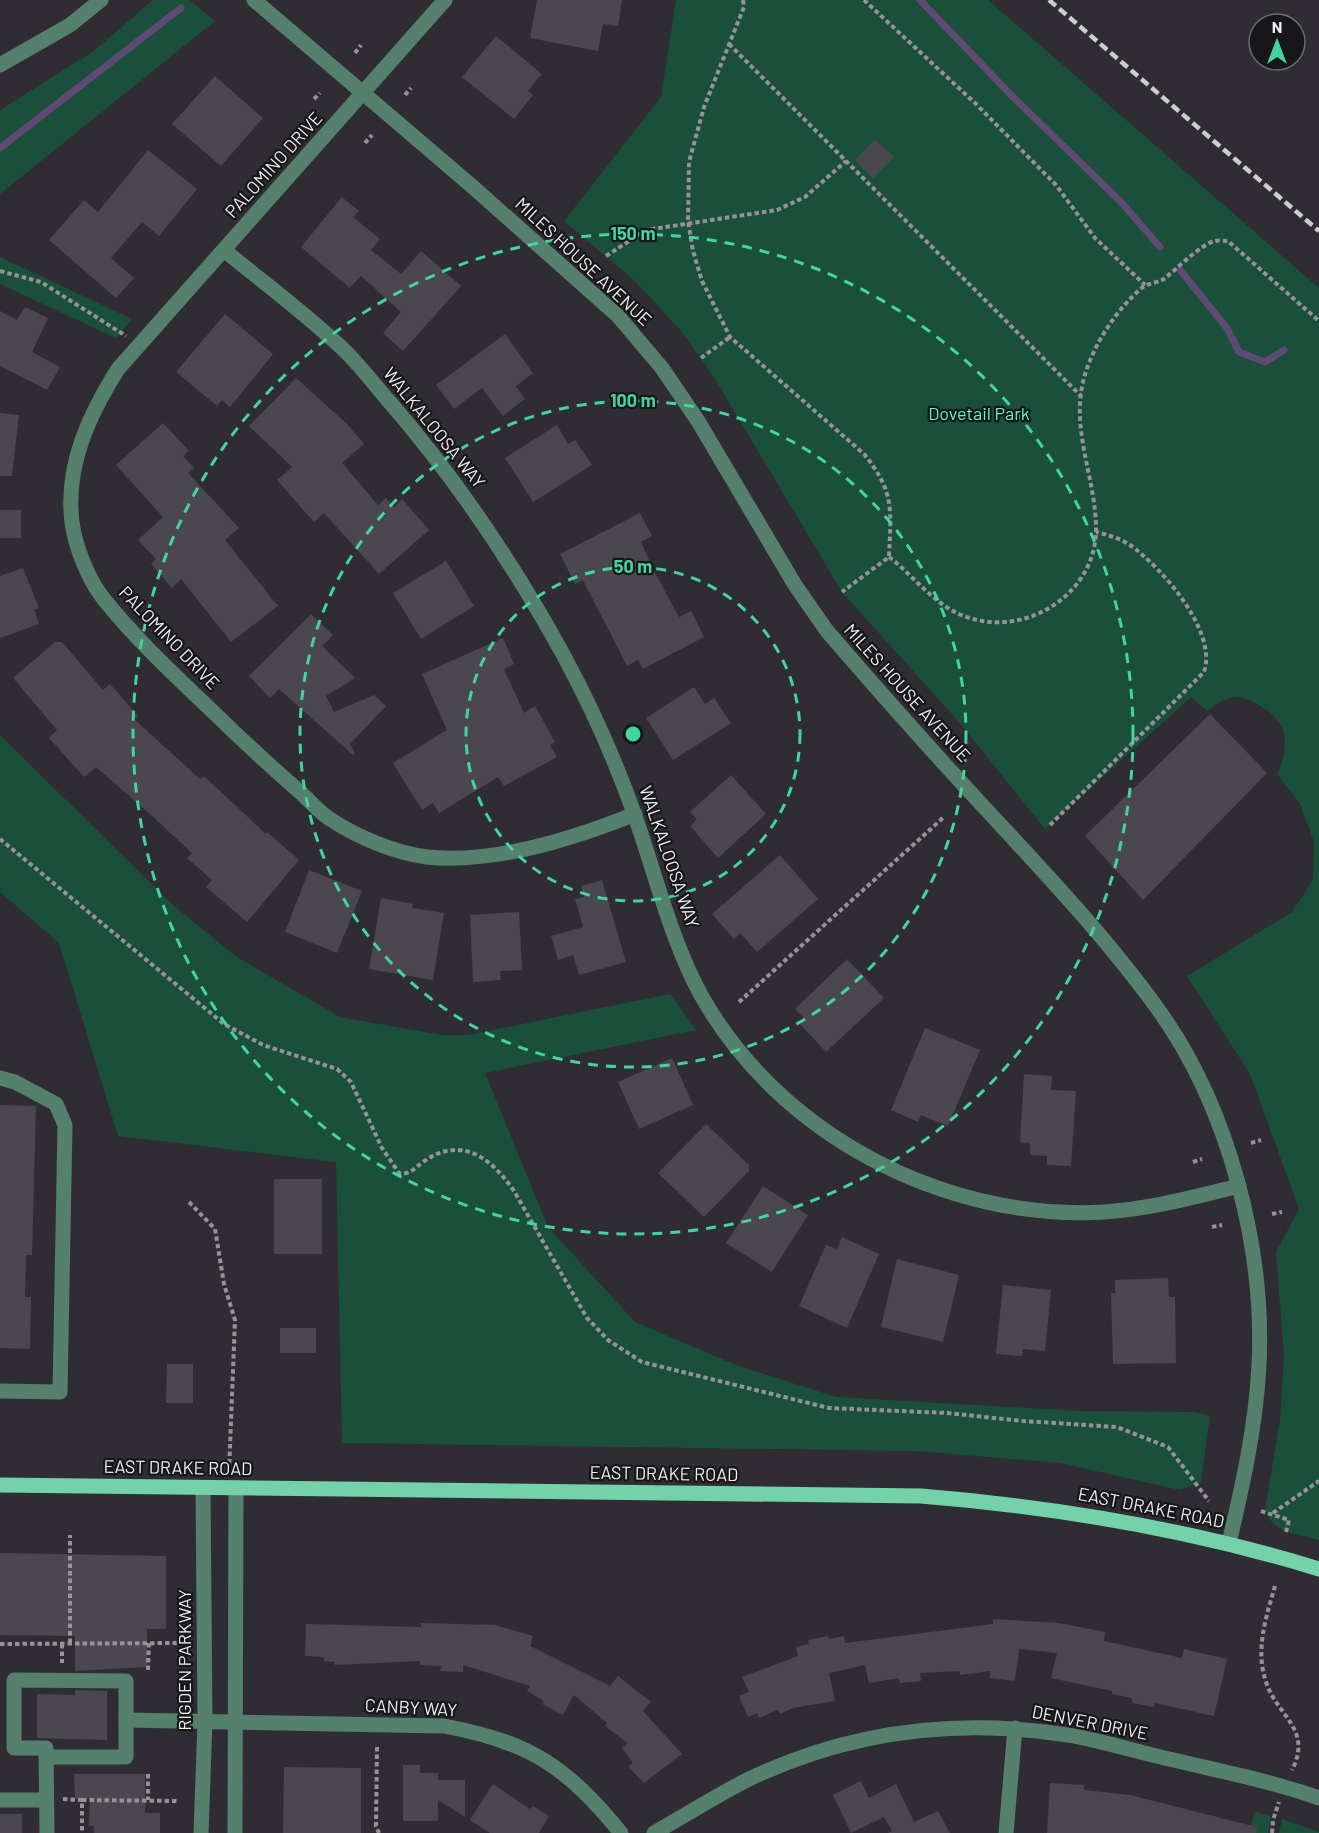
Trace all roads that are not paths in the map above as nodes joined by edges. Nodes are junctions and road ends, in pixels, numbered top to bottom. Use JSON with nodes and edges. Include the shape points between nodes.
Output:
{"nodes":[{"id":1,"x":101,"y":0,"type":"edge"},
{"id":2,"x":254,"y":0,"type":"edge"},
{"id":3,"x":445,"y":0,"type":"edge"},
{"id":4,"x":0,"y":65,"type":"edge"},
{"id":5,"x":363,"y":94,"type":"junction"},
{"id":6,"x":224,"y":249,"type":"junction"},
{"id":7,"x":634,"y":814,"type":"junction"},
{"id":8,"x":0,"y":1078,"type":"edge"},
{"id":9,"x":1239,"y":1186,"type":"junction"},
{"id":10,"x":0,"y":1391,"type":"edge"},
{"id":11,"x":0,"y":1485,"type":"edge"},
{"id":12,"x":204,"y":1488,"type":"junction"},
{"id":13,"x":232,"y":1488,"type":"junction"},
{"id":14,"x":1229,"y":1543,"type":"junction"},
{"id":15,"x":1319,"y":1569,"type":"edge"},
{"id":16,"x":126,"y":1720,"type":"junction"},
{"id":17,"x":206,"y":1721,"type":"junction"},
{"id":18,"x":235,"y":1722,"type":"junction"},
{"id":19,"x":1015,"y":1728,"type":"junction"},
{"id":20,"x":46,"y":1757,"type":"junction"},
{"id":21,"x":1319,"y":1798,"type":"edge"},
{"id":22,"x":0,"y":1800,"type":"edge"},
{"id":23,"x":46,"y":1800,"type":"junction"},
{"id":24,"x":47,"y":1833,"type":"edge"},
{"id":25,"x":201,"y":1833,"type":"edge"},
{"id":26,"x":235,"y":1833,"type":"edge"},
{"id":27,"x":621,"y":1833,"type":"edge"},
{"id":28,"x":654,"y":1833,"type":"edge"},
{"id":29,"x":1006,"y":1833,"type":"edge"}],
"edges":[{"from":1,"to":4,"type":"street","via":[[70,25]]},
{"from":2,"to":5,"type":"street","name":"MILES HOUSE AVENUE"},
{"from":3,"to":5,"type":"street","name":"PALOMINO DRIVE"},
{"from":5,"to":6,"type":"street","name":"PALOMINO DRIVE"},
{"from":5,"to":9,"type":"street","name":"MILES HOUSE AVENUE","via":[[566,268],[618,316],[662,368],[826,631],[1077,909],[1162,1014],[1205,1095]]},
{"from":6,"to":7,"type":"street","name":"WALKALOOSA WAY","via":[[347,352],[410,424],[471,505],[518,578],[597,717]]},
{"from":6,"to":7,"type":"street","name":"PALOMINO DRIVE","via":[[118,369],[93,410],[79,448],[72,486],[72,523],[83,562],[101,596],[158,658],[259,756],[330,819],[379,844],[426,857],[469,857],[525,849],[586,833]]},
{"from":7,"to":9,"type":"street","name":"WALKALOOSA WAY","via":[[672,927],[701,995],[780,1097],[837,1139],[900,1173],[999,1205],[1102,1212],[1147,1208]]},
{"from":8,"to":10,"type":"street","via":[[56,1104],[65,1134],[60,1392]]},
{"from":9,"to":14,"type":"street","name":"MILES HOUSE AVENUE","via":[[1258,1293],[1259,1362],[1256,1414]]},
{"from":11,"to":12,"type":"main road","name":"EAST DRAKE ROAD"},
{"from":12,"to":13,"type":"main road","name":"EAST DRAKE ROAD"},
{"from":12,"to":17,"type":"street","name":"RIGDEN PARKWAY"},
{"from":13,"to":14,"type":"main road","name":"EAST DRAKE ROAD","via":[[921,1496],[1056,1510]]},
{"from":13,"to":18,"type":"street"},
{"from":14,"to":15,"type":"main road","name":"EAST DRAKE ROAD"},
{"from":16,"to":17,"type":"street","name":"CANBY WAY"},
{"from":16,"to":20,"type":"street","via":[[126,1757]]},
{"from":16,"to":20,"type":"street","via":[[126,1682],[14,1680],[14,1748],[46,1748]]},
{"from":17,"to":18,"type":"street","name":"CANBY WAY"},
{"from":17,"to":25,"type":"street","name":"RIGDEN PARKWAY"},
{"from":18,"to":26,"type":"street"},
{"from":18,"to":27,"type":"street","name":"CANBY WAY","via":[[444,1726],[482,1733],[541,1758],[569,1777]]},
{"from":19,"to":21,"type":"street","name":"DENVER DRIVE","via":[[1070,1736],[1284,1785]]},
{"from":19,"to":28,"type":"street","name":"DENVER DRIVE","via":[[952,1727],[848,1743],[748,1780]]},
{"from":19,"to":29,"type":"street"},
{"from":20,"to":23,"type":"street"},
{"from":22,"to":23,"type":"street"},
{"from":23,"to":24,"type":"street"}]}
